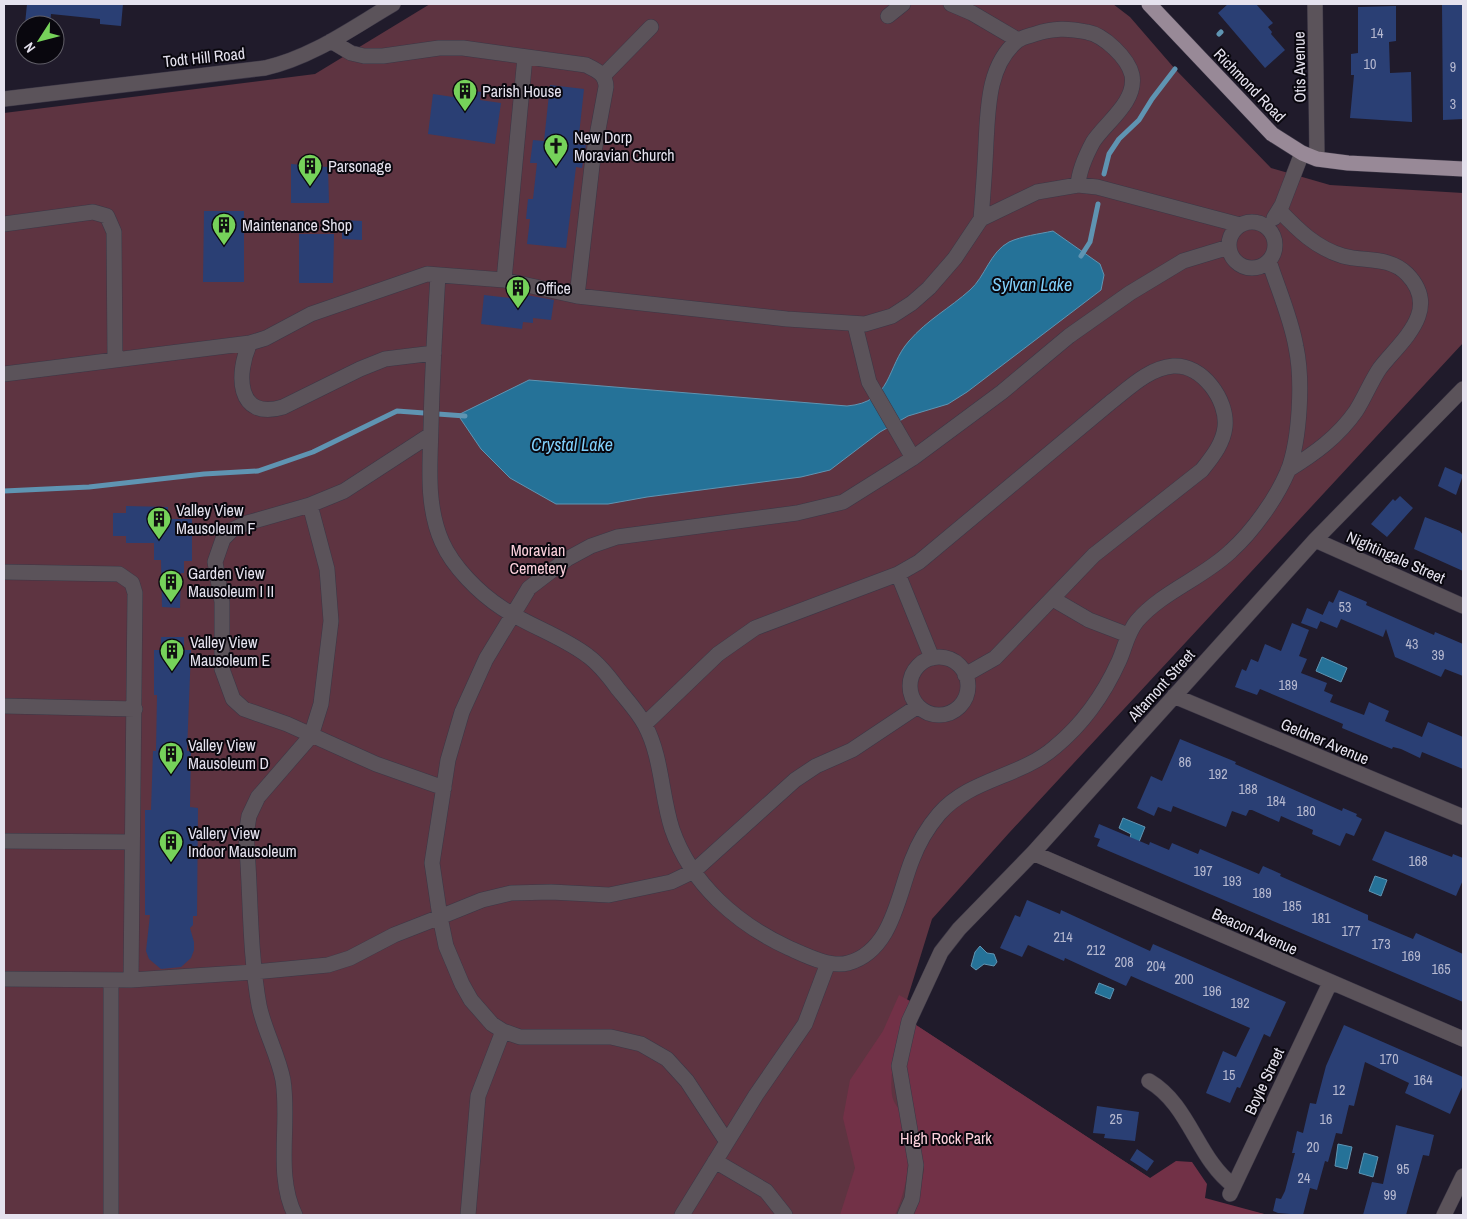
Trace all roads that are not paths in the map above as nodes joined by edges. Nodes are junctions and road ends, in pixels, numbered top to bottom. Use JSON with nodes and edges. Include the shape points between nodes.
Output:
{"nodes":[{"id":1,"x":393,"y":4,"type":"edge"},
{"id":2,"x":903,"y":4,"type":"edge"},
{"id":3,"x":951,"y":4,"type":"edge"},
{"id":4,"x":1149,"y":4,"type":"edge"},
{"id":5,"x":1315,"y":4,"type":"edge"},
{"id":6,"x":888,"y":16,"type":"dead end"},
{"id":7,"x":651,"y":27,"type":"dead end"},
{"id":8,"x":1018,"y":40,"type":"junction"},
{"id":9,"x":331,"y":41,"type":"junction"},
{"id":10,"x":525,"y":57,"type":"junction"},
{"id":11,"x":604,"y":76,"type":"junction"},
{"id":12,"x":4,"y":99,"type":"edge"},
{"id":13,"x":1302,"y":154,"type":"junction"},
{"id":14,"x":1317,"y":159,"type":"junction"},
{"id":15,"x":1463,"y":169,"type":"edge"},
{"id":16,"x":1078,"y":185,"type":"junction"},
{"id":17,"x":1279,"y":210,"type":"junction"},
{"id":18,"x":981,"y":219,"type":"junction"},
{"id":19,"x":4,"y":224,"type":"edge"},
{"id":20,"x":1240,"y":225,"type":"junction"},
{"id":21,"x":1268,"y":227,"type":"junction"},
{"id":22,"x":1228,"y":247,"type":"junction"},
{"id":23,"x":1269,"y":261,"type":"junction"},
{"id":24,"x":438,"y":274,"type":"junction"},
{"id":25,"x":504,"y":280,"type":"junction"},
{"id":26,"x":578,"y":296,"type":"junction"},
{"id":27,"x":855,"y":325,"type":"junction"},
{"id":28,"x":250,"y":343,"type":"junction"},
{"id":29,"x":434,"y":353,"type":"junction"},
{"id":30,"x":115,"y":360,"type":"junction"},
{"id":31,"x":4,"y":374,"type":"edge"},
{"id":32,"x":1463,"y":390,"type":"edge"},
{"id":33,"x":431,"y":430,"type":"junction"},
{"id":34,"x":913,"y":458,"type":"junction"},
{"id":35,"x":1288,"y":470,"type":"junction"},
{"id":36,"x":310,"y":505,"type":"junction"},
{"id":37,"x":1314,"y":540,"type":"junction"},
{"id":38,"x":4,"y":572,"type":"edge"},
{"id":39,"x":898,"y":574,"type":"junction"},
{"id":40,"x":1053,"y":599,"type":"junction"},
{"id":41,"x":1463,"y":606,"type":"edge"},
{"id":42,"x":512,"y":613,"type":"junction"},
{"id":43,"x":1128,"y":635,"type":"junction"},
{"id":44,"x":932,"y":658,"type":"junction"},
{"id":45,"x":965,"y":675,"type":"junction"},
{"id":46,"x":1174,"y":696,"type":"junction"},
{"id":47,"x":4,"y":706,"type":"edge"},
{"id":48,"x":918,"y":706,"type":"junction"},
{"id":49,"x":135,"y":709,"type":"junction"},
{"id":50,"x":644,"y":724,"type":"junction"},
{"id":51,"x":311,"y":736,"type":"junction"},
{"id":52,"x":444,"y":788,"type":"junction"},
{"id":53,"x":1463,"y":817,"type":"edge"},
{"id":54,"x":4,"y":841,"type":"edge"},
{"id":55,"x":132,"y":842,"type":"junction"},
{"id":56,"x":1033,"y":853,"type":"junction"},
{"id":57,"x":694,"y":871,"type":"junction"},
{"id":58,"x":440,"y":917,"type":"junction"},
{"id":59,"x":828,"y":963,"type":"junction"},
{"id":60,"x":254,"y":972,"type":"junction"},
{"id":61,"x":4,"y":979,"type":"edge"},
{"id":62,"x":112,"y":980,"type":"junction"},
{"id":63,"x":131,"y":980,"type":"junction"},
{"id":64,"x":1330,"y":983,"type":"junction"},
{"id":65,"x":503,"y":1031,"type":"junction"},
{"id":66,"x":1463,"y":1039,"type":"edge"},
{"id":67,"x":1149,"y":1081,"type":"dead end"},
{"id":68,"x":727,"y":1142,"type":"junction"},
{"id":69,"x":715,"y":1162,"type":"junction"},
{"id":70,"x":1463,"y":1176,"type":"edge"},
{"id":71,"x":111,"y":1215,"type":"edge"},
{"id":72,"x":295,"y":1215,"type":"edge"},
{"id":73,"x":468,"y":1215,"type":"edge"},
{"id":74,"x":682,"y":1215,"type":"edge"},
{"id":75,"x":785,"y":1215,"type":"edge"},
{"id":76,"x":905,"y":1215,"type":"edge"},
{"id":77,"x":1444,"y":1215,"type":"edge"}],
"edges":[{"from":1,"to":9,"type":"street","name":"Todt Hill Road"},
{"from":2,"to":6,"type":"street"},
{"from":3,"to":8,"type":"street"},
{"from":4,"to":13,"type":"main road","name":"Richmond Road","via":[[1272,134]]},
{"from":5,"to":14,"type":"street","name":"Otis Avenue"},
{"from":7,"to":11,"type":"street"},
{"from":8,"to":16,"type":"street","via":[[1049,29],[1091,32],[1110,44],[1132,75],[1127,99],[1093,142]]},
{"from":8,"to":18,"type":"street","via":[[1001,60],[994,76]]},
{"from":9,"to":10,"type":"street","via":[[351,53],[364,56],[463,48]]},
{"from":9,"to":12,"type":"street","name":"Todt Hill Road","via":[[290,62],[265,68]]},
{"from":10,"to":11,"type":"street","via":[[586,65]]},
{"from":10,"to":25,"type":"street"},
{"from":11,"to":26,"type":"street","via":[[606,86],[593,157]]},
{"from":13,"to":14,"type":"main road","name":"Richmond Road"},
{"from":13,"to":17,"type":"street"},
{"from":14,"to":15,"type":"main road","name":"Richmond Road"},
{"from":16,"to":18,"type":"street","via":[[1038,192]]},
{"from":16,"to":20,"type":"street","via":[[1108,189]]},
{"from":17,"to":21,"type":"street"},
{"from":17,"to":35,"type":"street","via":[[1309,239],[1329,251],[1384,261],[1397,267],[1414,284],[1420,299],[1416,325],[1379,370],[1347,423],[1323,448]]},
{"from":18,"to":27,"type":"street","via":[[930,288],[892,316]]},
{"from":19,"to":30,"type":"street","via":[[92,212],[107,216],[114,232]]},
{"from":20,"to":21,"type":"street","via":[[1254,221]]},
{"from":20,"to":22,"type":"street","via":[[1231,234]]},
{"from":21,"to":23,"type":"street","via":[[1275,248]]},
{"from":22,"to":23,"type":"street","via":[[1235,260],[1248,268],[1262,266]]},
{"from":22,"to":34,"type":"street","via":[[1183,261],[1130,293],[1069,336],[1002,392]]},
{"from":23,"to":35,"type":"street","via":[[1296,345],[1300,383],[1297,428]]},
{"from":24,"to":25,"type":"street"},
{"from":24,"to":28,"type":"street","via":[[428,274],[357,297],[311,314]]},
{"from":24,"to":29,"type":"street"},
{"from":25,"to":26,"type":"street"},
{"from":26,"to":27,"type":"street"},
{"from":27,"to":34,"type":"street","via":[[869,382]]},
{"from":28,"to":29,"type":"street","via":[[241,376],[243,391],[259,410],[269,411],[385,359]]},
{"from":28,"to":30,"type":"street"},
{"from":29,"to":33,"type":"street"},
{"from":30,"to":31,"type":"street"},
{"from":32,"to":37,"type":"street","name":"Altamont Street"},
{"from":33,"to":36,"type":"street","via":[[344,491]]},
{"from":33,"to":42,"type":"street","via":[[431,510],[444,546],[466,576],[502,609]]},
{"from":34,"to":42,"type":"street","via":[[843,502],[820,509],[617,537],[591,546],[529,588]]},
{"from":35,"to":43,"type":"street","via":[[1257,524],[1230,552],[1174,590],[1142,617]]},
{"from":36,"to":51,"type":"street","via":[[327,569],[331,621],[321,704]]},
{"from":36,"to":51,"type":"street","via":[[232,530],[223,539],[215,562],[222,602],[222,669],[234,699],[244,709]]},
{"from":37,"to":41,"type":"street","name":"Nightingale Street"},
{"from":37,"to":46,"type":"street","name":"Altamont Street"},
{"from":38,"to":49,"type":"street","via":[[110,573],[126,577],[132,583],[135,593]]},
{"from":39,"to":40,"type":"street","via":[[919,562],[1143,378],[1174,366],[1195,371],[1212,387],[1224,412],[1222,440],[1212,457],[1202,470],[1094,555]]},
{"from":39,"to":44,"type":"street"},
{"from":39,"to":50,"type":"street","via":[[755,628],[718,654]]},
{"from":40,"to":43,"type":"street","via":[[1089,620]]},
{"from":40,"to":45,"type":"street","via":[[995,658]]},
{"from":42,"to":50,"type":"street","via":[[591,658]]},
{"from":42,"to":52,"type":"street","via":[[462,712],[448,760]]},
{"from":43,"to":59,"type":"street","via":[[1102,694],[1075,728],[1038,760],[979,786],[949,804],[934,821],[914,855],[882,938],[868,952],[848,963]]},
{"from":44,"to":45,"type":"street","via":[[948,659]]},
{"from":44,"to":48,"type":"street","via":[[918,666],[910,682],[913,699]]},
{"from":45,"to":48,"type":"street","via":[[966,694],[955,710],[936,715]]},
{"from":46,"to":53,"type":"street","name":"Geldner Avenue"},
{"from":46,"to":56,"type":"street","name":"Altamont Street"},
{"from":47,"to":49,"type":"street"},
{"from":48,"to":57,"type":"street","via":[[852,750],[816,766],[795,780]]},
{"from":49,"to":55,"type":"street"},
{"from":50,"to":57,"type":"street","via":[[655,751],[672,828]]},
{"from":51,"to":52,"type":"street"},
{"from":51,"to":60,"type":"street","via":[[258,797],[249,816],[246,835]]},
{"from":52,"to":58,"type":"street","via":[[432,863]]},
{"from":54,"to":55,"type":"street"},
{"from":55,"to":63,"type":"street"},
{"from":56,"to":64,"type":"street","name":"Beacon Avenue"},
{"from":56,"to":76,"type":"street","name":"Altamont Street","via":[[941,952],[909,1021],[899,1066],[916,1165],[912,1199]]},
{"from":57,"to":58,"type":"street","via":[[671,882],[610,895],[511,893],[482,900]]},
{"from":57,"to":59,"type":"street","via":[[725,907],[763,936]]},
{"from":58,"to":60,"type":"street","via":[[328,965]]},
{"from":58,"to":65,"type":"street","via":[[446,946],[466,992],[482,1014]]},
{"from":59,"to":68,"type":"street","via":[[805,1024]]},
{"from":60,"to":63,"type":"street"},
{"from":60,"to":72,"type":"street","via":[[259,1007],[283,1080],[285,1176]]},
{"from":61,"to":62,"type":"street"},
{"from":62,"to":63,"type":"street"},
{"from":62,"to":71,"type":"street"},
{"from":64,"to":66,"type":"street","name":"Beacon Avenue"},
{"from":64,"to":67,"type":"street","name":"Boyle Street","via":[[1232,1190],[1211,1164],[1176,1106]]},
{"from":65,"to":68,"type":"street","via":[[520,1037],[610,1037],[641,1044],[672,1064]]},
{"from":65,"to":73,"type":"street","via":[[478,1096]]},
{"from":68,"to":69,"type":"street"},
{"from":69,"to":74,"type":"street"},
{"from":69,"to":75,"type":"street","via":[[766,1191]]},
{"from":70,"to":77,"type":"street"}]}
